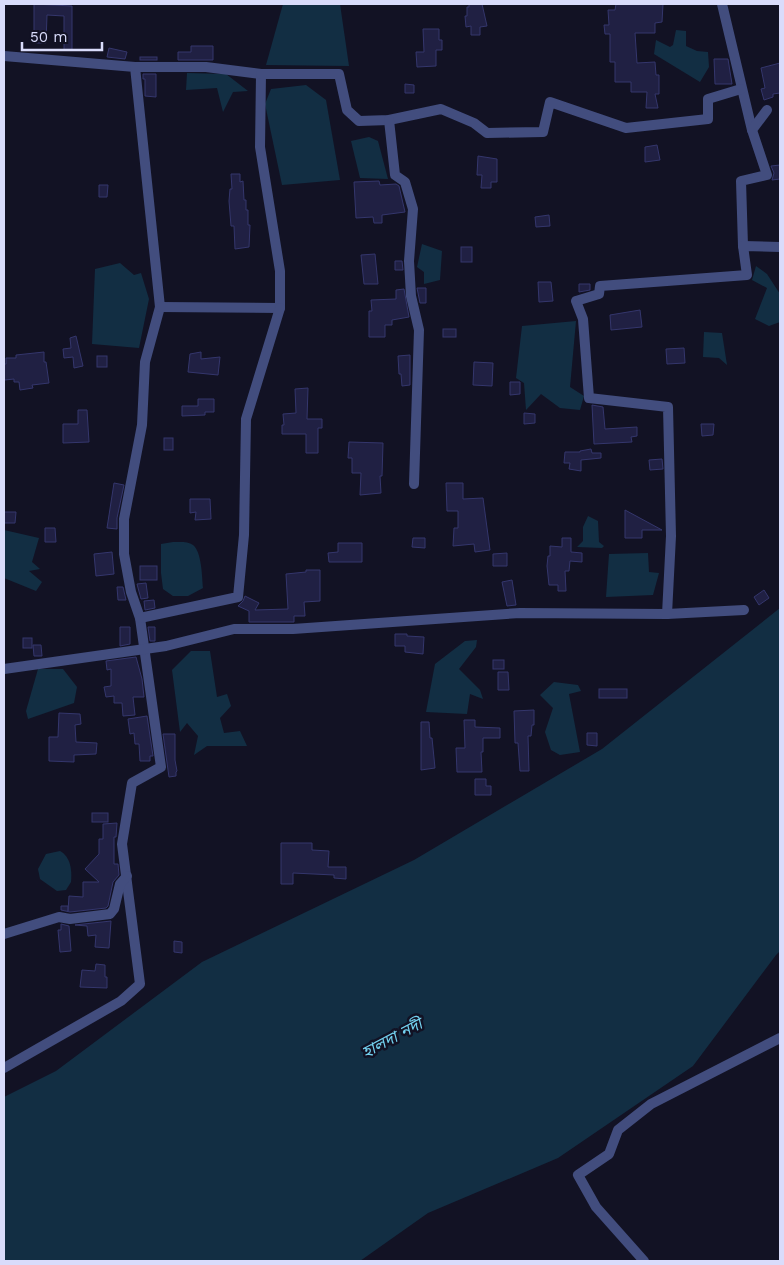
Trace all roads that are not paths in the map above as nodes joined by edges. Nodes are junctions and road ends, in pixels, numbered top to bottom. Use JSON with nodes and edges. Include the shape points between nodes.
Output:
{"nodes":[{"id":1,"x":722,"y":4,"type":"edge"},
{"id":2,"x":4,"y":56,"type":"edge"},
{"id":3,"x":136,"y":67,"type":"junction"},
{"id":4,"x":261,"y":74,"type":"junction"},
{"id":5,"x":741,"y":89,"type":"junction"},
{"id":6,"x":767,"y":110,"type":"dead end"},
{"id":7,"x":389,"y":120,"type":"junction"},
{"id":8,"x":752,"y":130,"type":"junction"},
{"id":9,"x":743,"y":246,"type":"junction"},
{"id":10,"x":780,"y":246,"type":"edge"},
{"id":11,"x":160,"y":307,"type":"junction"},
{"id":12,"x":280,"y":308,"type":"junction"},
{"id":13,"x":414,"y":484,"type":"dead end"},
{"id":14,"x":744,"y":610,"type":"dead end"},
{"id":15,"x":667,"y":614,"type":"junction"},
{"id":16,"x":140,"y":618,"type":"junction"},
{"id":17,"x":143,"y":648,"type":"junction"},
{"id":18,"x":4,"y":669,"type":"edge"},
{"id":19,"x":127,"y":876,"type":"junction"},
{"id":20,"x":4,"y":934,"type":"edge"},
{"id":21,"x":780,"y":1038,"type":"edge"},
{"id":22,"x":4,"y":1068,"type":"edge"},
{"id":23,"x":644,"y":1261,"type":"edge"}],
"edges":[{"from":1,"to":5,"type":"street"},
{"from":2,"to":3,"type":"street"},
{"from":3,"to":4,"type":"street","via":[[206,67]]},
{"from":3,"to":11,"type":"street"},
{"from":4,"to":7,"type":"street","via":[[339,74],[347,110],[359,121]]},
{"from":4,"to":12,"type":"street","via":[[260,147],[280,271]]},
{"from":5,"to":7,"type":"street","via":[[708,99],[708,119],[626,128],[550,102],[543,132],[487,133],[474,123],[440,109]]},
{"from":5,"to":8,"type":"street"},
{"from":6,"to":8,"type":"street"},
{"from":7,"to":13,"type":"street","via":[[395,175],[405,182],[413,209],[409,261],[411,296],[419,330]]},
{"from":8,"to":9,"type":"street","via":[[767,175],[741,181]]},
{"from":9,"to":10,"type":"street"},
{"from":9,"to":15,"type":"street","via":[[747,276],[600,286],[599,294],[576,302],[583,319],[589,398],[668,406],[671,536]]},
{"from":11,"to":12,"type":"street"},
{"from":11,"to":16,"type":"street","via":[[145,362],[142,425],[124,518],[124,554]]},
{"from":12,"to":16,"type":"street","via":[[246,419],[244,535],[238,597]]},
{"from":14,"to":15,"type":"street"},
{"from":15,"to":17,"type":"street","via":[[520,613],[293,629],[234,629],[166,646]]},
{"from":16,"to":17,"type":"street"},
{"from":17,"to":18,"type":"street"},
{"from":17,"to":19,"type":"street","via":[[161,767],[132,783],[122,844]]},
{"from":19,"to":20,"type":"street","via":[[120,884],[110,914],[59,918]]},
{"from":19,"to":22,"type":"street","via":[[140,984],[120,1001]]},
{"from":21,"to":23,"type":"street","via":[[652,1104],[618,1130],[609,1154],[578,1175],[596,1207]]}]}
